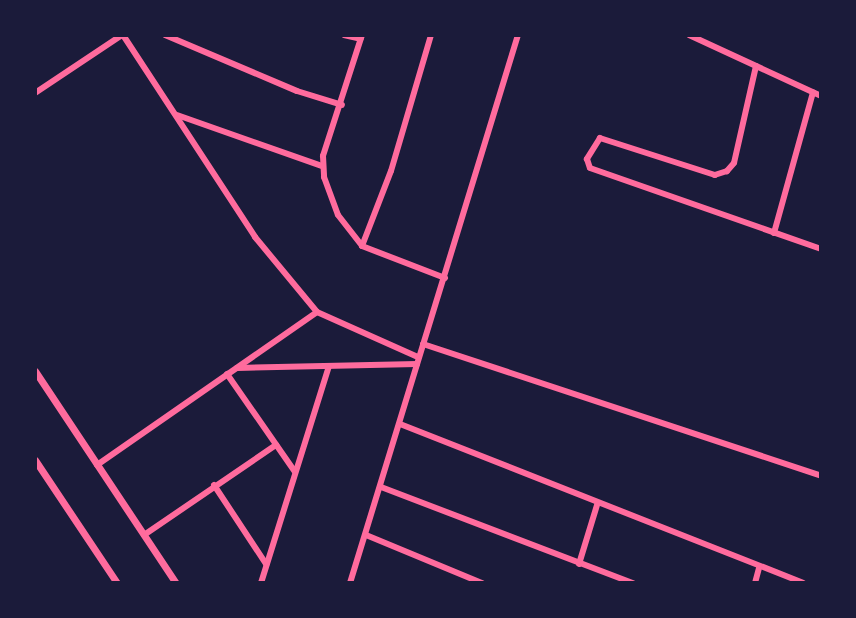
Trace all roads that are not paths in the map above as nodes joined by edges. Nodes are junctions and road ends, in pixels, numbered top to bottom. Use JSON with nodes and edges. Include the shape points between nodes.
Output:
{"nodes":[{"id":1,"x":122,"y":35,"type":"edge"},
{"id":2,"x":165,"y":35,"type":"edge"},
{"id":3,"x":344,"y":35,"type":"edge"},
{"id":4,"x":430,"y":35,"type":"edge"},
{"id":5,"x":518,"y":35,"type":"edge"},
{"id":6,"x":689,"y":35,"type":"edge"},
{"id":7,"x":362,"y":37,"type":"edge"},
{"id":8,"x":756,"y":66,"type":"junction"},
{"id":9,"x":813,"y":92,"type":"junction"},
{"id":10,"x":35,"y":93,"type":"edge"},
{"id":11,"x":821,"y":96,"type":"edge"},
{"id":12,"x":342,"y":105,"type":"junction"},
{"id":13,"x":177,"y":115,"type":"junction"},
{"id":14,"x":322,"y":166,"type":"junction"},
{"id":15,"x":774,"y":233,"type":"junction"},
{"id":16,"x":362,"y":246,"type":"junction"},
{"id":17,"x":821,"y":249,"type":"edge"},
{"id":18,"x":445,"y":278,"type":"junction"},
{"id":19,"x":317,"y":312,"type":"junction"},
{"id":20,"x":423,"y":344,"type":"junction"},
{"id":21,"x":418,"y":360,"type":"junction"},
{"id":22,"x":328,"y":366,"type":"junction"},
{"id":23,"x":235,"y":368,"type":"junction"},
{"id":24,"x":35,"y":370,"type":"edge"},
{"id":25,"x":227,"y":373,"type":"junction"},
{"id":26,"x":400,"y":424,"type":"junction"},
{"id":27,"x":276,"y":445,"type":"junction"},
{"id":28,"x":35,"y":460,"type":"edge"},
{"id":29,"x":97,"y":464,"type":"junction"},
{"id":30,"x":295,"y":472,"type":"junction"},
{"id":31,"x":821,"y":475,"type":"edge"},
{"id":32,"x":214,"y":485,"type":"junction"},
{"id":33,"x":381,"y":487,"type":"junction"},
{"id":34,"x":597,"y":505,"type":"junction"},
{"id":35,"x":144,"y":534,"type":"junction"},
{"id":36,"x":366,"y":535,"type":"junction"},
{"id":37,"x":266,"y":564,"type":"junction"},
{"id":38,"x":579,"y":564,"type":"junction"},
{"id":39,"x":759,"y":568,"type":"junction"},
{"id":40,"x":468,"y":580,"type":"edge"},
{"id":41,"x":117,"y":583,"type":"edge"},
{"id":42,"x":176,"y":583,"type":"edge"},
{"id":43,"x":261,"y":583,"type":"edge"},
{"id":44,"x":350,"y":583,"type":"edge"},
{"id":45,"x":482,"y":583,"type":"edge"},
{"id":46,"x":633,"y":583,"type":"edge"},
{"id":47,"x":755,"y":583,"type":"edge"},
{"id":48,"x":803,"y":583,"type":"edge"}],
"edges":[{"from":1,"to":10,"type":"street"},
{"from":1,"to":13,"type":"street"},
{"from":2,"to":12,"type":"street","via":[[297,91]]},
{"from":3,"to":7,"type":"street"},
{"from":4,"to":16,"type":"street","via":[[391,171]]},
{"from":5,"to":18,"type":"street"},
{"from":6,"to":8,"type":"street"},
{"from":7,"to":12,"type":"street"},
{"from":8,"to":9,"type":"street"},
{"from":8,"to":15,"type":"street","via":[[734,163],[727,171],[715,175],[608,139],[593,143],[587,159],[597,173]]},
{"from":9,"to":11,"type":"street"},
{"from":9,"to":15,"type":"street"},
{"from":12,"to":14,"type":"street"},
{"from":13,"to":14,"type":"street"},
{"from":13,"to":19,"type":"street","via":[[255,237]]},
{"from":14,"to":16,"type":"street","via":[[338,215]]},
{"from":15,"to":17,"type":"street"},
{"from":16,"to":18,"type":"street"},
{"from":18,"to":20,"type":"street"},
{"from":19,"to":21,"type":"street"},
{"from":19,"to":23,"type":"street"},
{"from":20,"to":21,"type":"street"},
{"from":20,"to":31,"type":"street"},
{"from":21,"to":22,"type":"street"},
{"from":21,"to":26,"type":"street"},
{"from":22,"to":23,"type":"street"},
{"from":22,"to":30,"type":"street"},
{"from":23,"to":25,"type":"street"},
{"from":24,"to":29,"type":"street"},
{"from":25,"to":27,"type":"street"},
{"from":25,"to":29,"type":"street"},
{"from":26,"to":33,"type":"street"},
{"from":26,"to":34,"type":"street"},
{"from":27,"to":30,"type":"street"},
{"from":27,"to":32,"type":"street"},
{"from":28,"to":41,"type":"street"},
{"from":29,"to":35,"type":"street"},
{"from":30,"to":37,"type":"street"},
{"from":32,"to":35,"type":"street"},
{"from":32,"to":37,"type":"street"},
{"from":33,"to":36,"type":"street"},
{"from":33,"to":38,"type":"street"},
{"from":34,"to":38,"type":"street"},
{"from":34,"to":39,"type":"street"},
{"from":35,"to":42,"type":"street"},
{"from":36,"to":40,"type":"street"},
{"from":36,"to":44,"type":"street"},
{"from":37,"to":43,"type":"street"},
{"from":38,"to":46,"type":"street"},
{"from":39,"to":47,"type":"street"},
{"from":39,"to":48,"type":"street"},
{"from":40,"to":45,"type":"street"}]}
